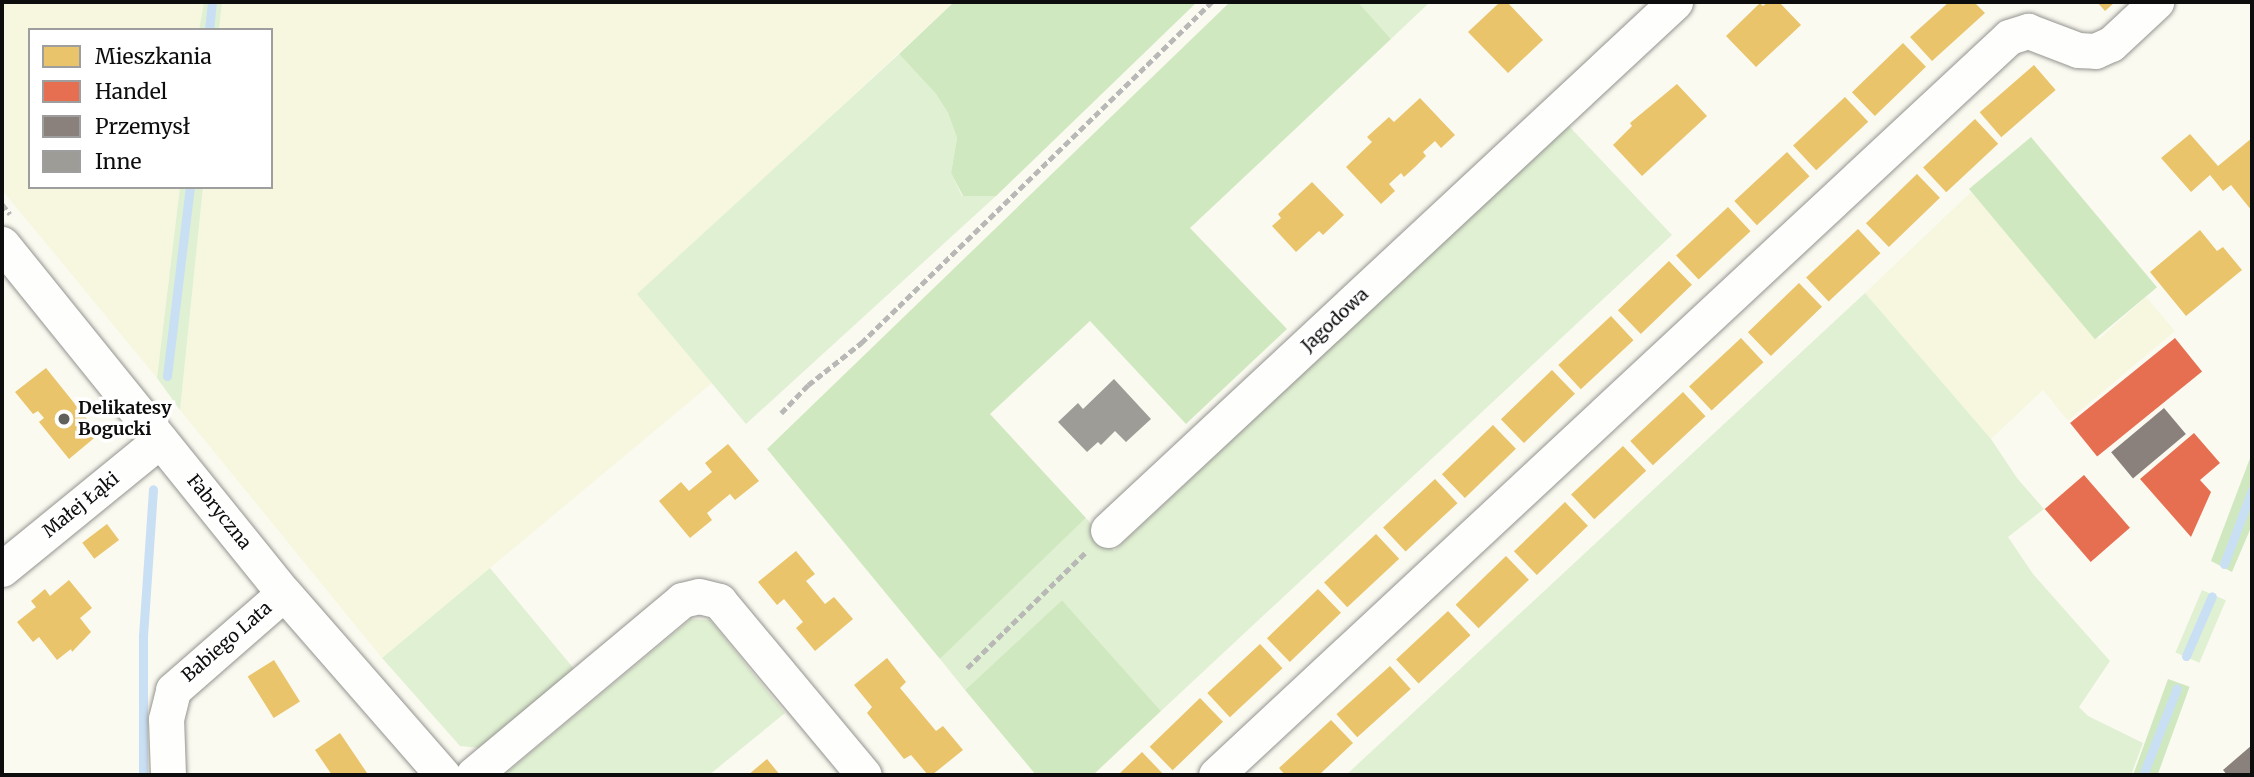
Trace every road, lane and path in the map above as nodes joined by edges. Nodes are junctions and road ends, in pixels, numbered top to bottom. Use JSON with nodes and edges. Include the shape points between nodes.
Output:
{"nodes":[{"id":1,"x":1212,"y":2,"type":"edge"},
{"id":2,"x":1675,"y":2,"type":"edge"},
{"id":3,"x":2156,"y":2,"type":"edge"},
{"id":4,"x":2,"y":244,"type":"edge"},
{"id":5,"x":781,"y":413,"type":"dead end"},
{"id":6,"x":160,"y":440,"type":"junction"},
{"id":7,"x":1108,"y":530,"type":"joint"},
{"id":8,"x":2,"y":569,"type":"edge"},
{"id":9,"x":284,"y":593,"type":"junction"},
{"id":10,"x":967,"y":668,"type":"dead end"},
{"id":11,"x":168,"y":775,"type":"edge"},
{"id":12,"x":443,"y":775,"type":"edge"},
{"id":13,"x":473,"y":775,"type":"edge"},
{"id":14,"x":864,"y":775,"type":"edge"},
{"id":15,"x":1216,"y":775,"type":"edge"}],
"edges":[{"from":1,"to":5,"type":"path","via":[[861,343]]},
{"from":2,"to":7,"type":"street","name":"Jagodowa"},
{"from":3,"to":15,"type":"street","via":[[2110,44],[2095,51],[2078,50],[2028,31],[2009,37]]},
{"from":4,"to":6,"type":"street","name":"Fabryczna"},
{"from":6,"to":8,"type":"street","name":"Małej Łąki"},
{"from":6,"to":9,"type":"street","name":"Fabryczna"},
{"from":7,"to":10,"type":"path"},
{"from":9,"to":11,"type":"street","name":"Babiego Lata","via":[[173,690],[166,719]]},
{"from":9,"to":12,"type":"street","name":"Fabryczna"},
{"from":13,"to":14,"type":"street","via":[[682,600],[699,596],[719,601]]}]}
